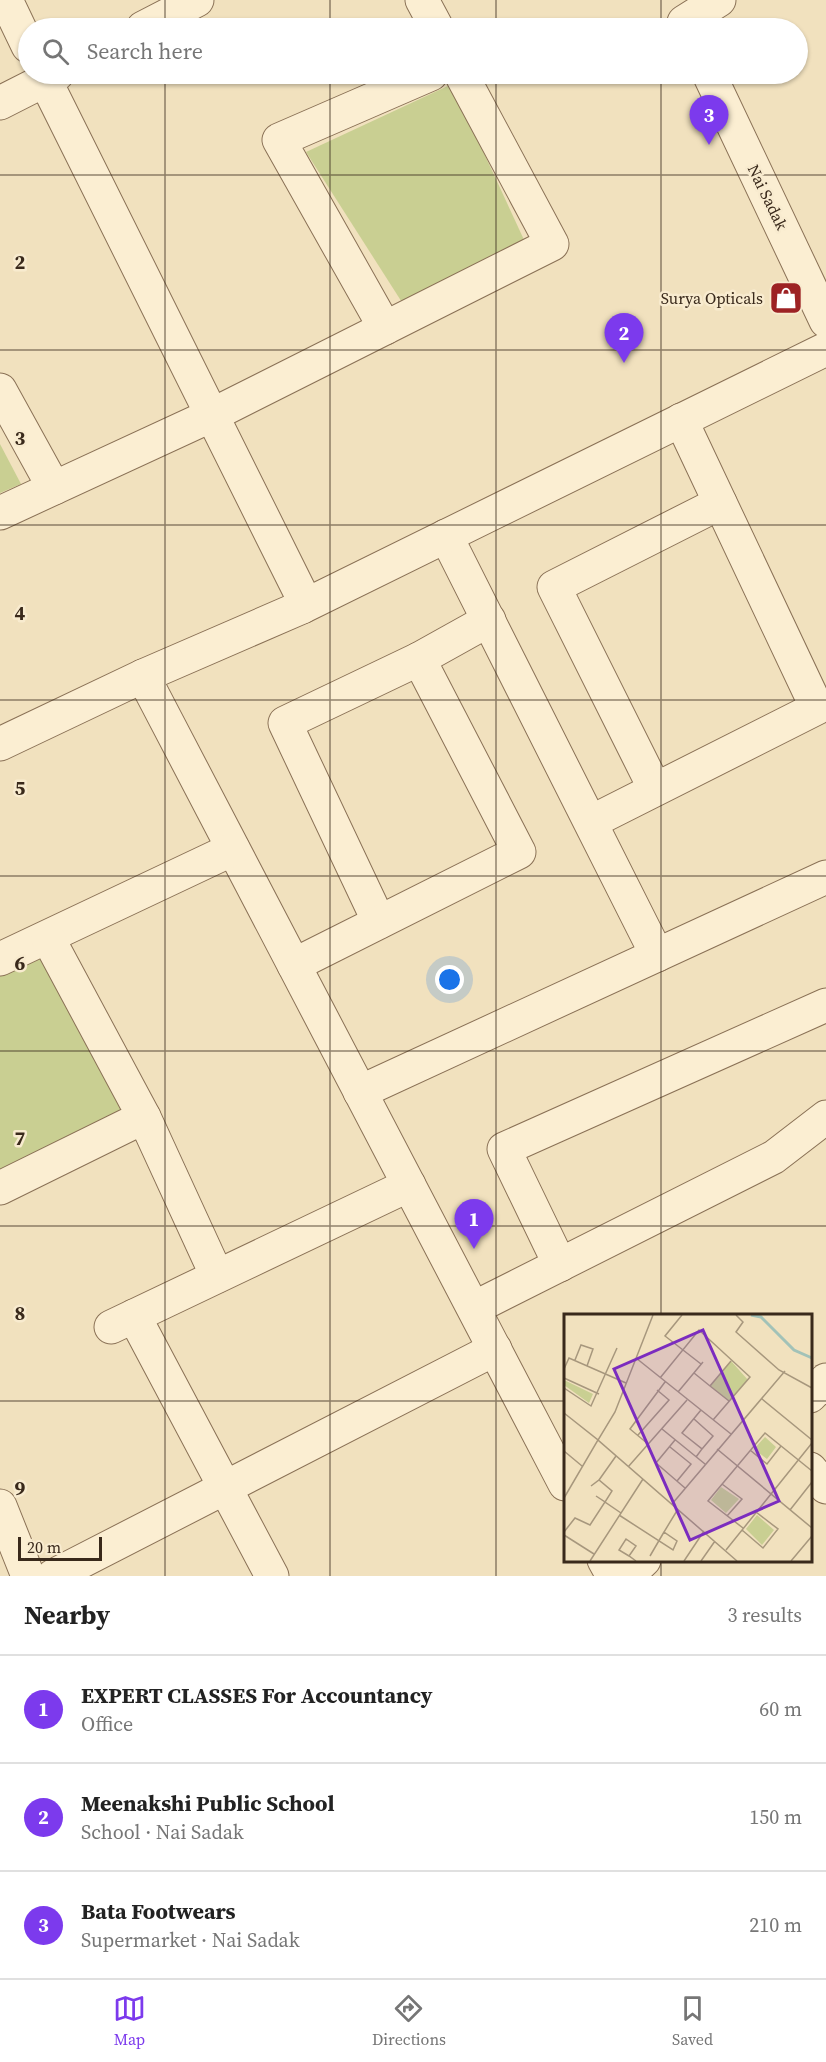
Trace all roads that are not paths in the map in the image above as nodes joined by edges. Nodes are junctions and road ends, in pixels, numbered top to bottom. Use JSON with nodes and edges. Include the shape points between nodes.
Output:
{"nodes":[{"id":1,"x":6,"y":0,"type":"edge"},
{"id":2,"x":197,"y":0,"type":"edge"},
{"id":3,"x":422,"y":0,"type":"edge"},
{"id":4,"x":719,"y":0,"type":"edge"},
{"id":5,"x":682,"y":17,"type":"edge"},
{"id":6,"x":162,"y":18,"type":"edge"},
{"id":7,"x":432,"y":18,"type":"edge"},
{"id":8,"x":18,"y":25,"type":"edge"},
{"id":9,"x":34,"y":84,"type":"edge"},
{"id":10,"x":52,"y":84,"type":"edge"},
{"id":11,"x":407,"y":84,"type":"edge"},
{"id":12,"x":466,"y":84,"type":"edge"},
{"id":13,"x":714,"y":84,"type":"edge"},
{"id":14,"x":0,"y":103,"type":"edge"},
{"id":15,"x":818,"y":277,"type":"edge"},
{"id":16,"x":826,"y":321,"type":"edge"},
{"id":17,"x":385,"y":328,"type":"junction"},
{"id":18,"x":826,"y":349,"type":"edge"},
{"id":19,"x":0,"y":390,"type":"edge"},
{"id":20,"x":212,"y":415,"type":"junction"},
{"id":21,"x":681,"y":420,"type":"junction"},
{"id":22,"x":54,"y":488,"type":"junction"},
{"id":23,"x":720,"y":502,"type":"junction"},
{"id":24,"x":0,"y":513,"type":"edge"},
{"id":25,"x":446,"y":536,"type":"junction"},
{"id":26,"x":302,"y":607,"type":"junction"},
{"id":27,"x":489,"y":620,"type":"junction"},
{"id":28,"x":419,"y":659,"type":"junction"},
{"id":29,"x":142,"y":676,"type":"junction"},
{"id":30,"x":0,"y":744,"type":"edge"},
{"id":31,"x":655,"y":789,"type":"junction"},
{"id":32,"x":591,"y":822,"type":"junction"},
{"id":33,"x":233,"y":849,"type":"junction"},
{"id":34,"x":823,"y":886,"type":"edge"},
{"id":35,"x":379,"y":922,"type":"junction"},
{"id":36,"x":48,"y":938,"type":"junction"},
{"id":37,"x":657,"y":955,"type":"junction"},
{"id":38,"x":0,"y":959,"type":"edge"},
{"id":39,"x":294,"y":965,"type":"junction"},
{"id":40,"x":826,"y":1005,"type":"edge"},
{"id":41,"x":360,"y":1092,"type":"junction"},
{"id":42,"x":144,"y":1117,"type":"junction"},
{"id":43,"x":826,"y":1118,"type":"edge"},
{"id":44,"x":409,"y":1185,"type":"junction"},
{"id":45,"x":0,"y":1188,"type":"edge"},
{"id":46,"x":560,"y":1265,"type":"junction"},
{"id":47,"x":217,"y":1276,"type":"junction"},
{"id":48,"x":474,"y":1308,"type":"junction"},
{"id":49,"x":495,"y":1348,"type":"junction"},
{"id":50,"x":826,"y":1380,"type":"edge"},
{"id":51,"x":811,"y":1395,"type":"edge"},
{"id":52,"x":811,"y":1470,"type":"edge"},
{"id":53,"x":564,"y":1482,"type":"edge"},
{"id":54,"x":826,"y":1487,"type":"edge"},
{"id":55,"x":224,"y":1488,"type":"junction"},
{"id":56,"x":0,"y":1506,"type":"edge"},
{"id":57,"x":605,"y":1561,"type":"edge"},
{"id":58,"x":643,"y":1561,"type":"edge"},
{"id":59,"x":28,"y":1576,"type":"edge"},
{"id":60,"x":53,"y":1576,"type":"edge"},
{"id":61,"x":272,"y":1576,"type":"edge"},
{"id":62,"x":613,"y":1576,"type":"edge"},
{"id":63,"x":627,"y":1576,"type":"edge"}],
"edges":[{"from":1,"to":8,"type":"street"},
{"from":2,"to":6,"type":"street"},
{"from":3,"to":7,"type":"street"},
{"from":4,"to":5,"type":"street"},
{"from":9,"to":14,"type":"street"},
{"from":10,"to":20,"type":"street"},
{"from":11,"to":17,"type":"street","via":[[279,140]]},
{"from":12,"to":17,"type":"street","via":[[552,244]]},
{"from":13,"to":15,"type":"street","name":"Nai Sadak"},
{"from":15,"to":16,"type":"street","name":"Nai Sadak"},
{"from":17,"to":20,"type":"street"},
{"from":18,"to":21,"type":"street"},
{"from":19,"to":22,"type":"street"},
{"from":20,"to":22,"type":"street"},
{"from":20,"to":26,"type":"street","via":[[301,594]]},
{"from":21,"to":23,"type":"street"},
{"from":21,"to":25,"type":"street"},
{"from":22,"to":24,"type":"street"},
{"from":23,"to":31,"type":"street","via":[[818,708]]},
{"from":23,"to":31,"type":"street","via":[[554,587]]},
{"from":25,"to":26,"type":"street"},
{"from":25,"to":27,"type":"street"},
{"from":26,"to":29,"type":"street"},
{"from":27,"to":28,"type":"street"},
{"from":27,"to":32,"type":"street"},
{"from":28,"to":35,"type":"street","via":[[285,723]]},
{"from":28,"to":35,"type":"street","via":[[519,852]]},
{"from":29,"to":30,"type":"street"},
{"from":29,"to":33,"type":"street"},
{"from":31,"to":32,"type":"street"},
{"from":32,"to":37,"type":"street"},
{"from":33,"to":36,"type":"street"},
{"from":33,"to":39,"type":"street"},
{"from":34,"to":37,"type":"street"},
{"from":35,"to":39,"type":"street"},
{"from":36,"to":38,"type":"street"},
{"from":36,"to":42,"type":"street"},
{"from":37,"to":41,"type":"street"},
{"from":39,"to":41,"type":"street"},
{"from":40,"to":46,"type":"street","via":[[504,1149]]},
{"from":41,"to":44,"type":"street"},
{"from":42,"to":45,"type":"street"},
{"from":42,"to":47,"type":"street"},
{"from":43,"to":46,"type":"street","via":[[774,1158]]},
{"from":44,"to":47,"type":"street"},
{"from":44,"to":48,"type":"street"},
{"from":46,"to":48,"type":"street"},
{"from":47,"to":55,"type":"street","via":[[122,1321]]},
{"from":48,"to":49,"type":"street"},
{"from":49,"to":53,"type":"street"},
{"from":49,"to":55,"type":"street"},
{"from":50,"to":51,"type":"street"},
{"from":52,"to":54,"type":"street"},
{"from":55,"to":60,"type":"street"},
{"from":55,"to":61,"type":"street"},
{"from":56,"to":59,"type":"street"},
{"from":57,"to":62,"type":"street"},
{"from":58,"to":63,"type":"street"}]}
